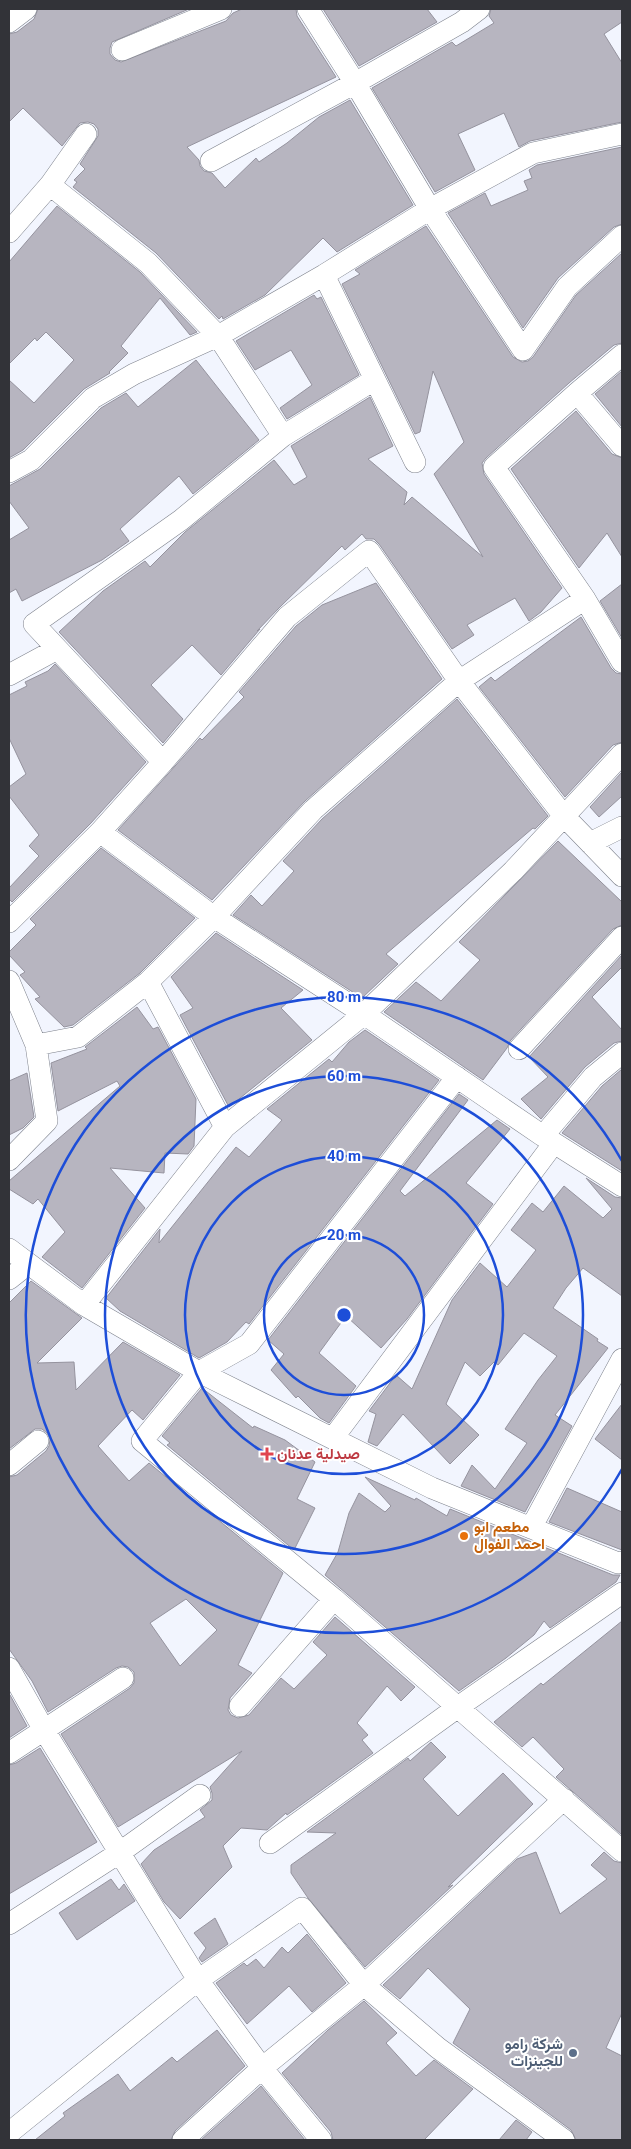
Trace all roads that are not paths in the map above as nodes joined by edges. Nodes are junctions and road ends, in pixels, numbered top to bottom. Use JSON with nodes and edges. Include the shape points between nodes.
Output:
{"nodes":[{"id":1,"x":26,"y":9,"type":"edge"},
{"id":2,"x":221,"y":9,"type":"edge"},
{"id":3,"x":308,"y":9,"type":"edge"},
{"id":4,"x":479,"y":9,"type":"edge"},
{"id":5,"x":9,"y":22,"type":"edge"},
{"id":6,"x":122,"y":50,"type":"dead end"},
{"id":7,"x":355,"y":83,"type":"junction"},
{"id":8,"x":86,"y":134,"type":"dead end"},
{"id":9,"x":622,"y":134,"type":"edge"},
{"id":10,"x":211,"y":161,"type":"dead end"},
{"id":11,"x":50,"y":185,"type":"junction"},
{"id":12,"x":430,"y":209,"type":"junction"},
{"id":13,"x":9,"y":232,"type":"edge"},
{"id":14,"x":622,"y":236,"type":"edge"},
{"id":15,"x":324,"y":274,"type":"junction"},
{"id":16,"x":218,"y":336,"type":"junction"},
{"id":17,"x":622,"y":355,"type":"edge"},
{"id":18,"x":374,"y":380,"type":"junction"},
{"id":19,"x":577,"y":392,"type":"junction"},
{"id":20,"x":283,"y":436,"type":"junction"},
{"id":21,"x":622,"y":446,"type":"edge"},
{"id":22,"x":415,"y":462,"type":"dead end"},
{"id":23,"x":9,"y":472,"type":"edge"},
{"id":24,"x":585,"y":599,"type":"junction"},
{"id":25,"x":57,"y":650,"type":"junction"},
{"id":26,"x":622,"y":662,"type":"edge"},
{"id":27,"x":9,"y":674,"type":"edge"},
{"id":28,"x":459,"y":682,"type":"junction"},
{"id":29,"x":622,"y":754,"type":"edge"},
{"id":30,"x":163,"y":762,"type":"junction"},
{"id":31,"x":564,"y":815,"type":"junction"},
{"id":32,"x":622,"y":827,"type":"edge"},
{"id":33,"x":100,"y":832,"type":"junction"},
{"id":34,"x":590,"y":843,"type":"junction"},
{"id":35,"x":622,"y":876,"type":"edge"},
{"id":36,"x":214,"y":917,"type":"junction"},
{"id":37,"x":9,"y":922,"type":"edge"},
{"id":38,"x":622,"y":937,"type":"edge"},
{"id":39,"x":148,"y":982,"type":"junction"},
{"id":40,"x":9,"y":985,"type":"edge"},
{"id":41,"x":364,"y":1014,"type":"junction"},
{"id":42,"x":36,"y":1045,"type":"junction"},
{"id":43,"x":519,"y":1049,"type":"dead end"},
{"id":44,"x":622,"y":1053,"type":"edge"},
{"id":45,"x":457,"y":1078,"type":"junction"},
{"id":46,"x":226,"y":1127,"type":"junction"},
{"id":47,"x":548,"y":1139,"type":"junction"},
{"id":48,"x":9,"y":1160,"type":"edge"},
{"id":49,"x":622,"y":1186,"type":"edge"},
{"id":50,"x":9,"y":1249,"type":"edge"},
{"id":51,"x":28,"y":1264,"type":"junction"},
{"id":52,"x":9,"y":1279,"type":"edge"},
{"id":53,"x":84,"y":1305,"type":"junction"},
{"id":54,"x":622,"y":1359,"type":"edge"},
{"id":55,"x":200,"y":1372,"type":"junction"},
{"id":56,"x":333,"y":1438,"type":"junction"},
{"id":57,"x":38,"y":1441,"type":"dead end"},
{"id":58,"x":9,"y":1465,"type":"edge"},
{"id":59,"x":532,"y":1528,"type":"junction"},
{"id":60,"x":622,"y":1562,"type":"edge"},
{"id":61,"x":622,"y":1593,"type":"edge"},
{"id":62,"x":334,"y":1599,"type":"junction"},
{"id":63,"x":9,"y":1668,"type":"edge"},
{"id":64,"x":123,"y":1678,"type":"dead end"},
{"id":65,"x":240,"y":1706,"type":"dead end"},
{"id":66,"x":458,"y":1708,"type":"junction"},
{"id":67,"x":44,"y":1730,"type":"junction"},
{"id":68,"x":9,"y":1753,"type":"edge"},
{"id":69,"x":200,"y":1795,"type":"dead end"},
{"id":70,"x":564,"y":1798,"type":"junction"},
{"id":71,"x":270,"y":1843,"type":"dead end"},
{"id":72,"x":621,"y":1848,"type":"edge"},
{"id":73,"x":119,"y":1853,"type":"junction"},
{"id":74,"x":9,"y":1924,"type":"edge"},
{"id":75,"x":198,"y":1980,"type":"junction"},
{"id":76,"x":364,"y":1985,"type":"junction"},
{"id":77,"x":262,"y":2068,"type":"junction"},
{"id":78,"x":15,"y":2129,"type":"edge"},
{"id":79,"x":183,"y":2140,"type":"edge"},
{"id":80,"x":321,"y":2140,"type":"edge"},
{"id":81,"x":564,"y":2140,"type":"edge"}],
"edges":[{"from":1,"to":5,"type":"street"},
{"from":2,"to":6,"type":"street"},
{"from":3,"to":7,"type":"street"},
{"from":4,"to":7,"type":"street"},
{"from":7,"to":10,"type":"street"},
{"from":7,"to":12,"type":"street"},
{"from":8,"to":11,"type":"street"},
{"from":9,"to":12,"type":"street","via":[[533,153]]},
{"from":11,"to":13,"type":"street"},
{"from":11,"to":16,"type":"street","via":[[148,263]]},
{"from":12,"to":14,"type":"street","via":[[523,350],[566,287]]},
{"from":12,"to":15,"type":"street"},
{"from":15,"to":16,"type":"street"},
{"from":15,"to":18,"type":"street"},
{"from":16,"to":20,"type":"street"},
{"from":16,"to":23,"type":"street","via":[[134,374],[93,398],[30,460]]},
{"from":17,"to":19,"type":"street"},
{"from":18,"to":20,"type":"street"},
{"from":18,"to":22,"type":"street"},
{"from":19,"to":21,"type":"street"},
{"from":19,"to":24,"type":"street","via":[[494,467]]},
{"from":20,"to":25,"type":"street","via":[[181,520],[34,624]]},
{"from":24,"to":26,"type":"street"},
{"from":24,"to":28,"type":"street"},
{"from":25,"to":27,"type":"street"},
{"from":25,"to":30,"type":"street"},
{"from":28,"to":30,"type":"street","via":[[369,551],[287,617]]},
{"from":28,"to":31,"type":"street"},
{"from":28,"to":36,"type":"street","via":[[313,810]]},
{"from":29,"to":31,"type":"street"},
{"from":30,"to":33,"type":"street"},
{"from":31,"to":34,"type":"street"},
{"from":31,"to":41,"type":"street","via":[[513,871]]},
{"from":32,"to":34,"type":"street"},
{"from":33,"to":36,"type":"street"},
{"from":33,"to":37,"type":"street"},
{"from":34,"to":35,"type":"street"},
{"from":36,"to":39,"type":"street"},
{"from":36,"to":41,"type":"street"},
{"from":38,"to":43,"type":"street"},
{"from":39,"to":42,"type":"street","via":[[78,1037]]},
{"from":39,"to":46,"type":"street"},
{"from":40,"to":42,"type":"street"},
{"from":41,"to":45,"type":"street"},
{"from":41,"to":46,"type":"street"},
{"from":42,"to":48,"type":"street","via":[[47,1120]]},
{"from":44,"to":47,"type":"street","via":[[593,1077]]},
{"from":45,"to":47,"type":"street"},
{"from":45,"to":55,"type":"street","via":[[249,1344]]},
{"from":46,"to":53,"type":"street"},
{"from":47,"to":49,"type":"street"},
{"from":47,"to":56,"type":"street"},
{"from":50,"to":51,"type":"street"},
{"from":51,"to":52,"type":"street"},
{"from":51,"to":53,"type":"street"},
{"from":53,"to":55,"type":"street"},
{"from":54,"to":59,"type":"street"},
{"from":55,"to":56,"type":"street"},
{"from":55,"to":62,"type":"street","via":[[142,1441]]},
{"from":56,"to":59,"type":"street","via":[[432,1488]]},
{"from":57,"to":58,"type":"street"},
{"from":59,"to":60,"type":"street"},
{"from":61,"to":66,"type":"street"},
{"from":62,"to":65,"type":"street"},
{"from":62,"to":66,"type":"street"},
{"from":63,"to":67,"type":"street"},
{"from":64,"to":67,"type":"street"},
{"from":66,"to":70,"type":"street"},
{"from":66,"to":71,"type":"street"},
{"from":67,"to":68,"type":"street"},
{"from":67,"to":73,"type":"street"},
{"from":69,"to":73,"type":"street"},
{"from":70,"to":72,"type":"street"},
{"from":70,"to":76,"type":"street"},
{"from":73,"to":74,"type":"street"},
{"from":73,"to":75,"type":"street"},
{"from":75,"to":76,"type":"street","via":[[302,1908]]},
{"from":75,"to":77,"type":"street"},
{"from":75,"to":78,"type":"street"},
{"from":76,"to":77,"type":"street"},
{"from":76,"to":81,"type":"street","via":[[438,2048]]},
{"from":77,"to":79,"type":"street"},
{"from":77,"to":80,"type":"street"}]}
